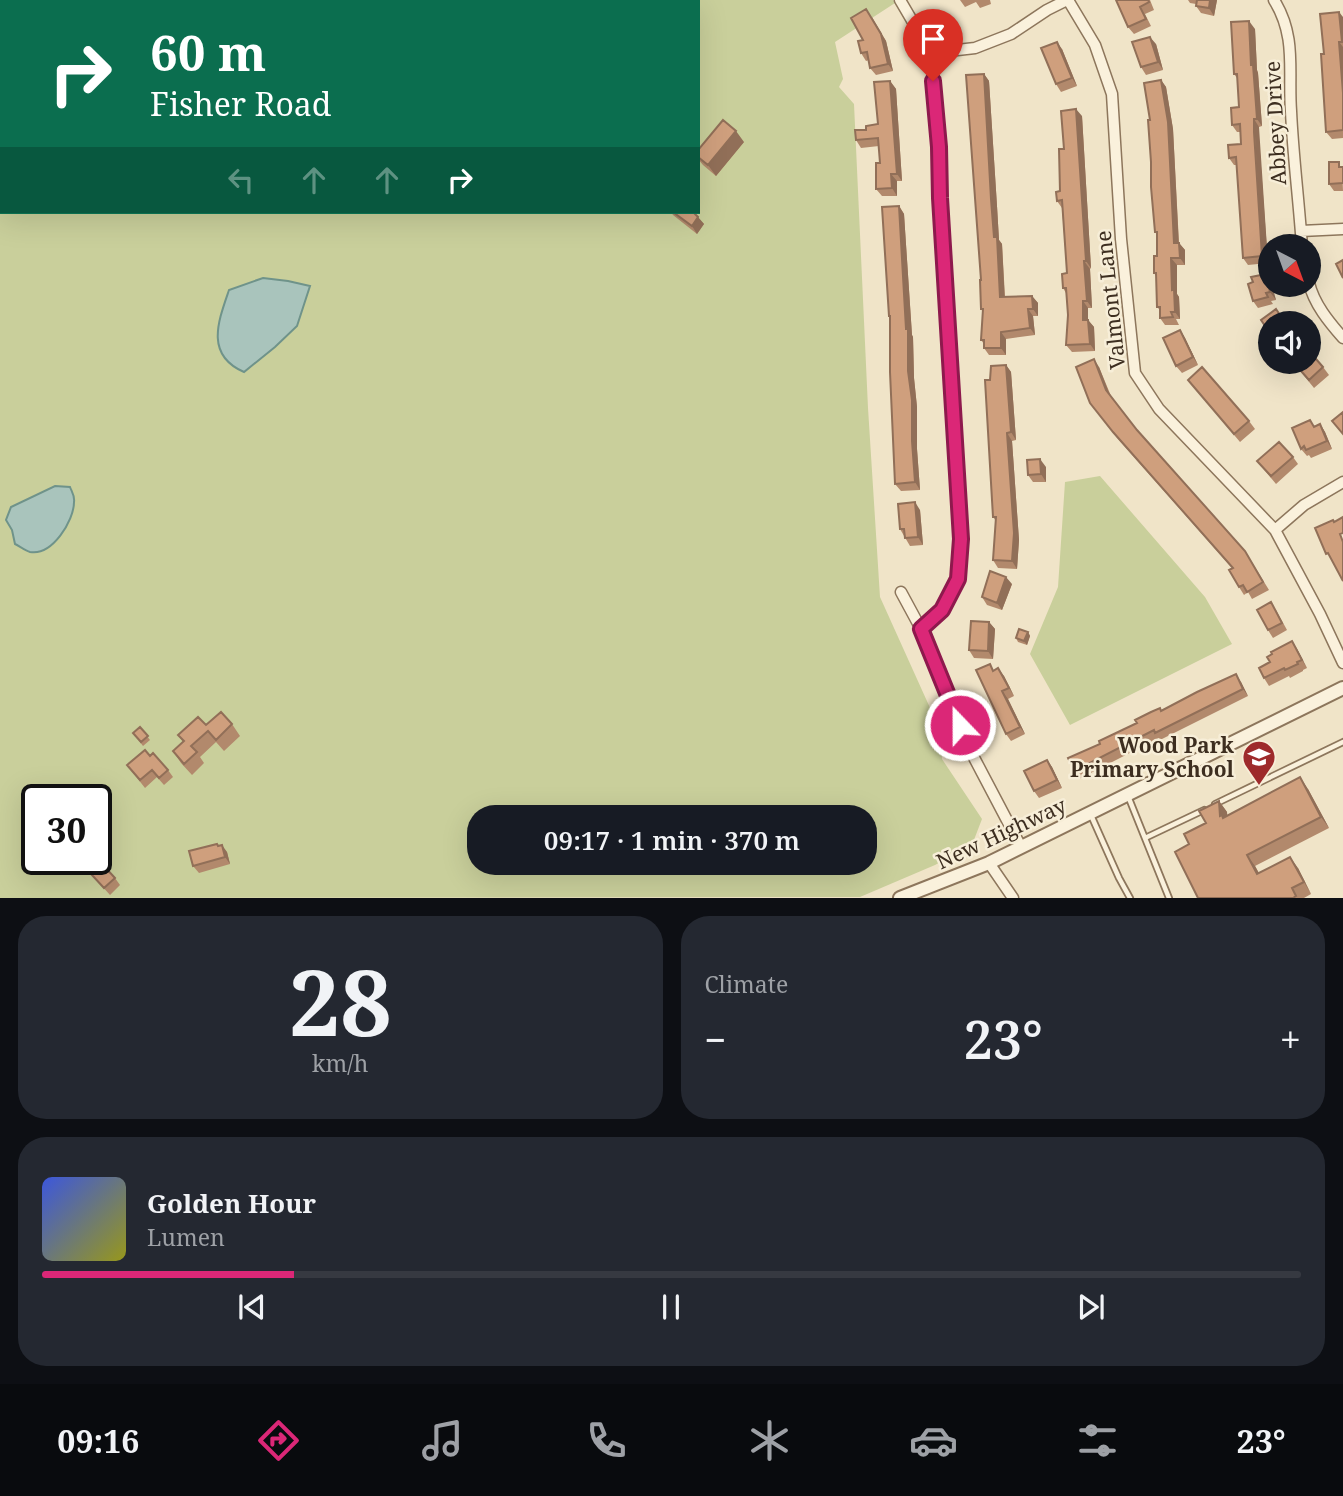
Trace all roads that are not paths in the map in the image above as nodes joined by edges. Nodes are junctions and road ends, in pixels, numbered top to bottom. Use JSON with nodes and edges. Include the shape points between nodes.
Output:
{"nodes":[{"id":1,"x":900,"y":0,"type":"edge"},
{"id":2,"x":1068,"y":0,"type":"edge"},
{"id":3,"x":1274,"y":0,"type":"edge"},
{"id":4,"x":932,"y":53,"type":"junction"},
{"id":5,"x":1343,"y":229,"type":"edge"},
{"id":6,"x":1301,"y":231,"type":"junction"},
{"id":7,"x":1301,"y":234,"type":"edge"},
{"id":8,"x":1315,"y":298,"type":"edge"},
{"id":9,"x":1343,"y":338,"type":"edge"},
{"id":10,"x":1343,"y":482,"type":"edge"},
{"id":11,"x":1275,"y":530,"type":"junction"},
{"id":12,"x":901,"y":592,"type":"dead end"},
{"id":13,"x":921,"y":629,"type":"junction"},
{"id":14,"x":1343,"y":663,"type":"edge"},
{"id":15,"x":1343,"y":688,"type":"edge"},
{"id":16,"x":1343,"y":742,"type":"edge"},
{"id":17,"x":1128,"y":795,"type":"junction"},
{"id":18,"x":1090,"y":813,"type":"junction"},
{"id":19,"x":1145,"y":838,"type":"junction"},
{"id":20,"x":1021,"y":847,"type":"junction"},
{"id":21,"x":989,"y":863,"type":"junction"},
{"id":22,"x":900,"y":898,"type":"edge"},
{"id":23,"x":1013,"y":898,"type":"edge"},
{"id":24,"x":1130,"y":898,"type":"edge"},
{"id":25,"x":1168,"y":898,"type":"edge"}],
"edges":[{"from":1,"to":4,"type":"street"},
{"from":2,"to":4,"type":"street","via":[[1011,34],[975,48]]},
{"from":2,"to":11,"type":"street","name":"Valmont Lane","via":[[1095,45],[1112,93],[1135,373],[1159,409]]},
{"from":3,"to":6,"type":"street","name":"Abbey Drive","via":[[1290,36],[1290,108]]},
{"from":4,"to":13,"type":"street","via":[[961,539],[958,579],[942,610]]},
{"from":5,"to":6,"type":"street"},
{"from":6,"to":7,"type":"street","name":"Abbey Drive"},
{"from":8,"to":9,"type":"street"},
{"from":10,"to":11,"type":"street","via":[[1304,505]]},
{"from":11,"to":14,"type":"street","name":"Valmont Lane"},
{"from":12,"to":13,"type":"street"},
{"from":13,"to":20,"type":"street","via":[[970,750]]},
{"from":15,"to":17,"type":"street","name":"New Highway"},
{"from":16,"to":19,"type":"lane"},
{"from":17,"to":18,"type":"street","name":"New Highway"},
{"from":17,"to":19,"type":"lane"},
{"from":18,"to":20,"type":"street","name":"New Highway"},
{"from":18,"to":24,"type":"lane"},
{"from":19,"to":25,"type":"lane"},
{"from":20,"to":21,"type":"street","name":"New Highway"},
{"from":21,"to":22,"type":"street","name":"New Highway"},
{"from":21,"to":23,"type":"street"}]}
